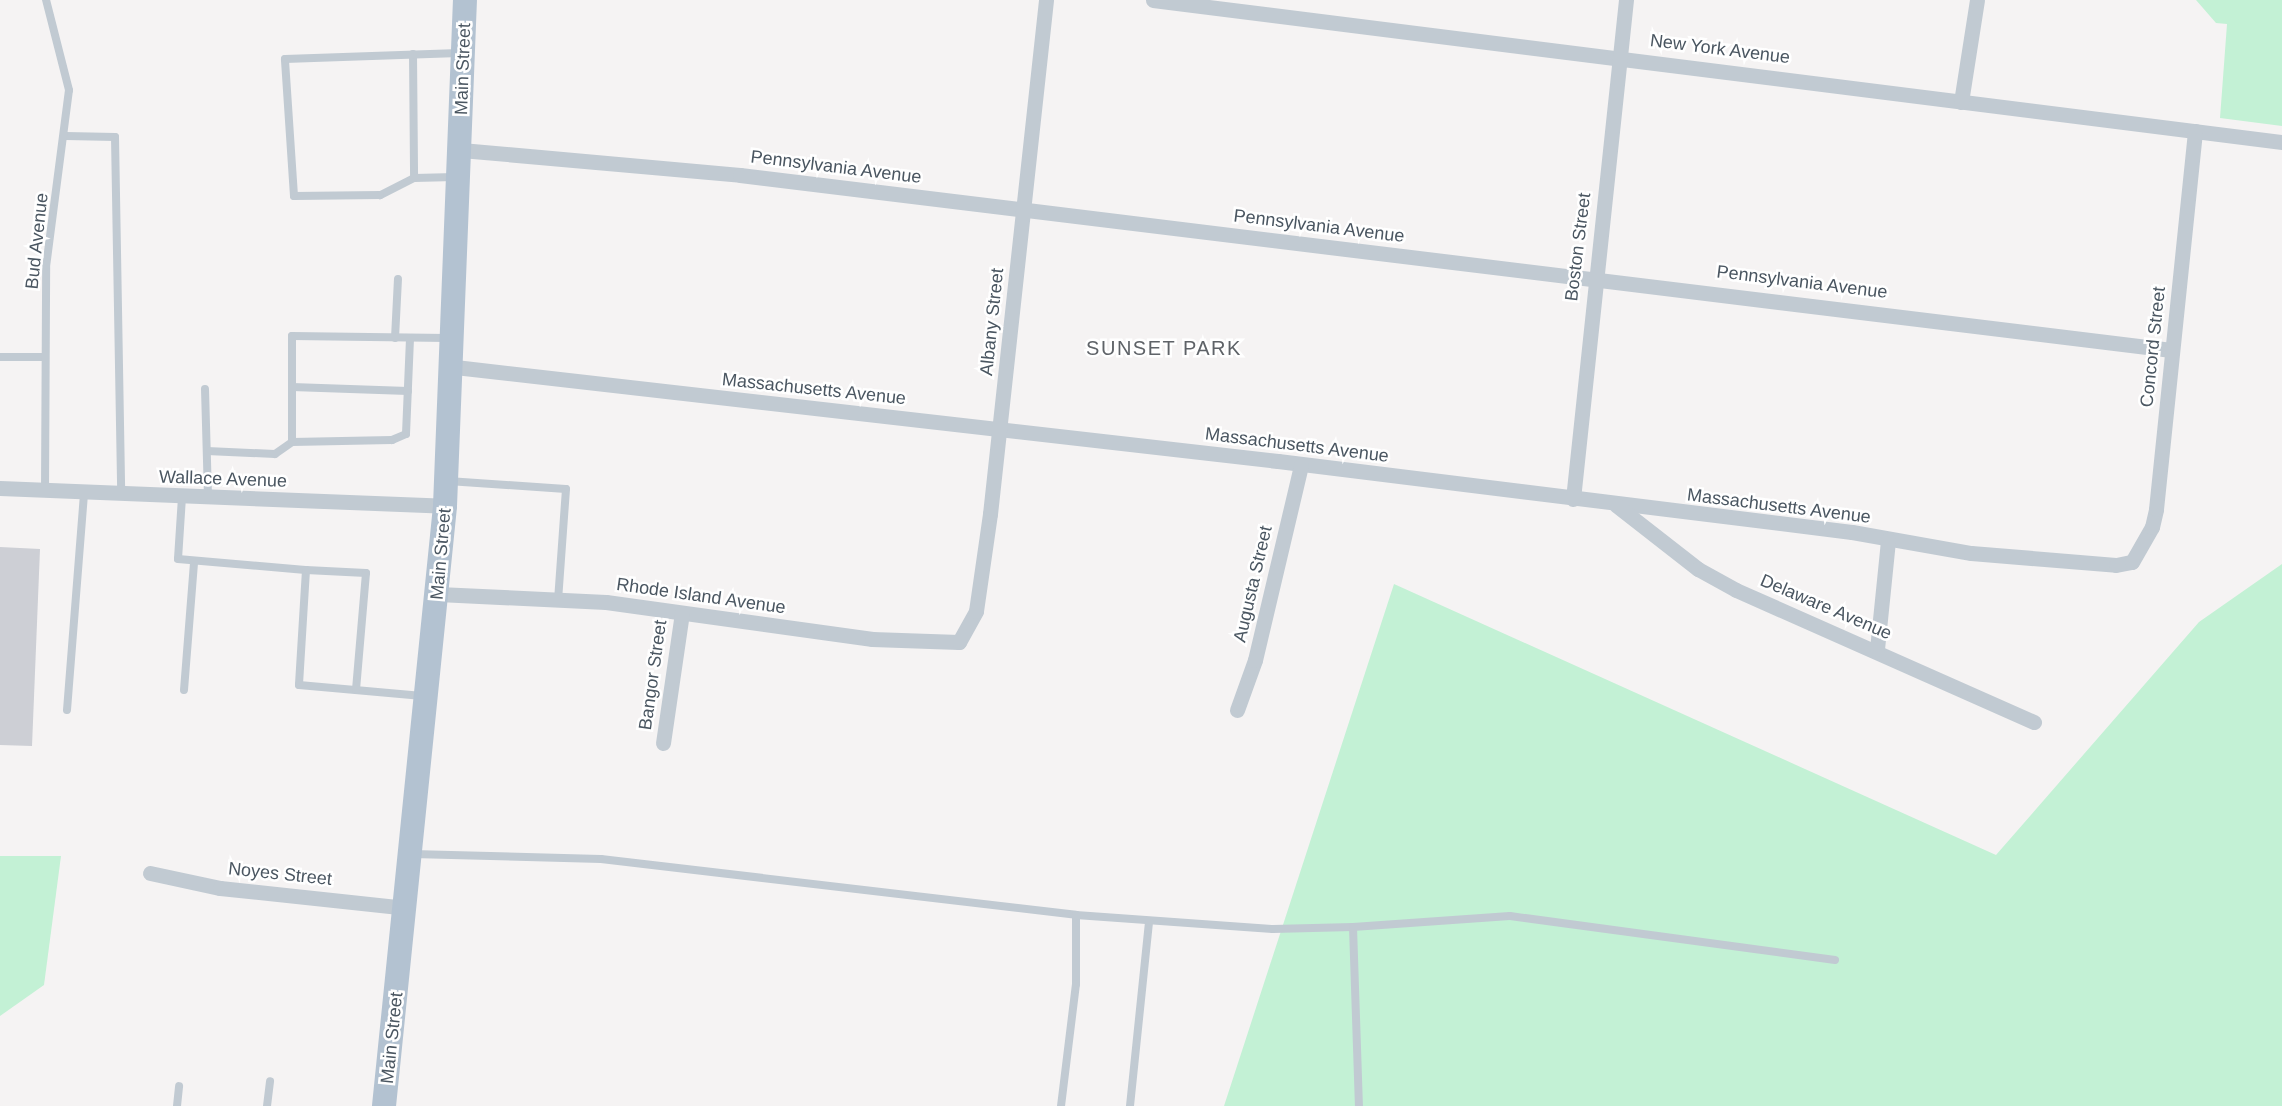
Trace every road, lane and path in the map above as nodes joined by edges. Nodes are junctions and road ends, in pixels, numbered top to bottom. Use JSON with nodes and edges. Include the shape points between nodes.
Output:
{"nodes":[{"id":1,"x":46,"y":0,"type":"edge"},
{"id":2,"x":465,"y":0,"type":"edge"},
{"id":3,"x":1046,"y":0,"type":"edge"},
{"id":4,"x":1152,"y":0,"type":"edge"},
{"id":5,"x":1626,"y":0,"type":"edge"},
{"id":6,"x":1977,"y":0,"type":"edge"},
{"id":7,"x":464,"y":53,"type":"junction"},
{"id":8,"x":413,"y":54,"type":"junction"},
{"id":9,"x":1620,"y":56,"type":"junction"},
{"id":10,"x":1961,"y":102,"type":"junction"},
{"id":11,"x":2195,"y":131,"type":"junction"},
{"id":12,"x":66,"y":136,"type":"junction"},
{"id":13,"x":2282,"y":142,"type":"edge"},
{"id":14,"x":461,"y":150,"type":"junction"},
{"id":15,"x":460,"y":177,"type":"junction"},
{"id":16,"x":414,"y":178,"type":"junction"},
{"id":17,"x":1025,"y":209,"type":"junction"},
{"id":18,"x":398,"y":279,"type":"dead end"},
{"id":19,"x":1594,"y":279,"type":"junction"},
{"id":20,"x":395,"y":338,"type":"junction"},
{"id":21,"x":410,"y":338,"type":"junction"},
{"id":22,"x":454,"y":338,"type":"junction"},
{"id":23,"x":2171,"y":350,"type":"junction"},
{"id":24,"x":0,"y":357,"type":"edge"},
{"id":25,"x":43,"y":357,"type":"junction"},
{"id":26,"x":455,"y":367,"type":"junction"},
{"id":27,"x":292,"y":387,"type":"junction"},
{"id":28,"x":205,"y":389,"type":"dead end"},
{"id":29,"x":408,"y":391,"type":"junction"},
{"id":30,"x":1000,"y":430,"type":"junction"},
{"id":31,"x":292,"y":442,"type":"junction"},
{"id":32,"x":207,"y":451,"type":"junction"},
{"id":33,"x":1301,"y":465,"type":"junction"},
{"id":34,"x":447,"y":481,"type":"junction"},
{"id":35,"x":0,"y":488,"type":"edge"},
{"id":36,"x":45,"y":490,"type":"junction"},
{"id":37,"x":84,"y":492,"type":"junction"},
{"id":38,"x":121,"y":495,"type":"junction"},
{"id":39,"x":182,"y":497,"type":"junction"},
{"id":40,"x":208,"y":498,"type":"junction"},
{"id":41,"x":1573,"y":499,"type":"junction"},
{"id":42,"x":1616,"y":505,"type":"junction"},
{"id":43,"x":445,"y":506,"type":"junction"},
{"id":44,"x":1888,"y":540,"type":"junction"},
{"id":45,"x":194,"y":562,"type":"junction"},
{"id":46,"x":2132,"y":562,"type":"joint"},
{"id":47,"x":306,"y":570,"type":"junction"},
{"id":48,"x":438,"y":594,"type":"junction"},
{"id":49,"x":558,"y":600,"type":"junction"},
{"id":50,"x":682,"y":613,"type":"junction"},
{"id":51,"x":959,"y":642,"type":"joint"},
{"id":52,"x":1876,"y":649,"type":"junction"},
{"id":53,"x":184,"y":690,"type":"dead end"},
{"id":54,"x":356,"y":690,"type":"junction"},
{"id":55,"x":427,"y":696,"type":"junction"},
{"id":56,"x":66,"y":710,"type":"dead end"},
{"id":57,"x":1237,"y":710,"type":"dead end"},
{"id":58,"x":2034,"y":722,"type":"dead end"},
{"id":59,"x":663,"y":743,"type":"dead end"},
{"id":60,"x":412,"y":854,"type":"junction"},
{"id":61,"x":150,"y":873,"type":"dead end"},
{"id":62,"x":406,"y":908,"type":"junction"},
{"id":63,"x":1076,"y":915,"type":"junction"},
{"id":64,"x":1149,"y":921,"type":"junction"},
{"id":65,"x":1353,"y":927,"type":"junction"},
{"id":66,"x":1835,"y":960,"type":"dead end"},
{"id":67,"x":270,"y":1081,"type":"dead end"},
{"id":68,"x":179,"y":1086,"type":"dead end"},
{"id":69,"x":177,"y":1106,"type":"edge"},
{"id":70,"x":267,"y":1106,"type":"edge"},
{"id":71,"x":384,"y":1106,"type":"edge"},
{"id":72,"x":1061,"y":1106,"type":"edge"},
{"id":73,"x":1130,"y":1106,"type":"edge"},
{"id":74,"x":1359,"y":1106,"type":"edge"}],
"edges":[{"from":1,"to":12,"type":"lane","name":"Bud Avenue","via":[[66,69]]},
{"from":2,"to":7,"type":"main road","name":"Main Street"},
{"from":3,"to":17,"type":"street","name":"Albany Street"},
{"from":4,"to":9,"type":"street","name":"New York Avenue"},
{"from":5,"to":9,"type":"street","name":"Boston Street"},
{"from":6,"to":10,"type":"street"},
{"from":7,"to":8,"type":"lane"},
{"from":7,"to":14,"type":"main road","name":"Main Street"},
{"from":8,"to":16,"type":"lane"},
{"from":8,"to":16,"type":"lane","via":[[285,58],[294,196],[380,195]]},
{"from":9,"to":10,"type":"street","name":"New York Avenue"},
{"from":9,"to":19,"type":"street","name":"Boston Street"},
{"from":10,"to":11,"type":"street","name":"New York Avenue"},
{"from":11,"to":13,"type":"street","name":"New York Avenue"},
{"from":11,"to":23,"type":"street","name":"Concord Street"},
{"from":12,"to":25,"type":"lane","name":"Bud Avenue","via":[[46,267]]},
{"from":12,"to":38,"type":"lane","via":[[115,137]]},
{"from":14,"to":15,"type":"main road","name":"Main Street"},
{"from":14,"to":17,"type":"street","name":"Pennsylvania Avenue","via":[[659,166]]},
{"from":15,"to":16,"type":"lane"},
{"from":15,"to":22,"type":"main road","name":"Main Street"},
{"from":17,"to":19,"type":"street","name":"Pennsylvania Avenue"},
{"from":17,"to":30,"type":"street","name":"Albany Street"},
{"from":18,"to":20,"type":"lane"},
{"from":19,"to":23,"type":"street","name":"Pennsylvania Avenue"},
{"from":19,"to":41,"type":"street","name":"Boston Street"},
{"from":20,"to":21,"type":"lane"},
{"from":20,"to":27,"type":"lane","via":[[292,336]]},
{"from":21,"to":22,"type":"lane"},
{"from":21,"to":29,"type":"lane"},
{"from":22,"to":26,"type":"main road","name":"Main Street"},
{"from":23,"to":46,"type":"street","name":"Concord Street","via":[[2156,509],[2152,527]]},
{"from":24,"to":25,"type":"lane"},
{"from":25,"to":36,"type":"lane","name":"Bud Avenue"},
{"from":26,"to":30,"type":"street","name":"Massachusetts Avenue"},
{"from":26,"to":34,"type":"main road","name":"Main Street"},
{"from":27,"to":29,"type":"lane"},
{"from":27,"to":31,"type":"lane"},
{"from":28,"to":32,"type":"lane"},
{"from":29,"to":31,"type":"lane","via":[[406,434]]},
{"from":30,"to":33,"type":"street","name":"Massachusetts Avenue"},
{"from":30,"to":51,"type":"street","name":"Albany Street","via":[[976,611]]},
{"from":31,"to":32,"type":"lane","via":[[275,453]]},
{"from":32,"to":40,"type":"lane"},
{"from":33,"to":41,"type":"street","name":"Massachusetts Avenue"},
{"from":33,"to":57,"type":"street","name":"Augusta Street","via":[[1255,660]]},
{"from":34,"to":43,"type":"main road","name":"Main Street"},
{"from":34,"to":49,"type":"lane","via":[[566,489]]},
{"from":35,"to":36,"type":"street","name":"Wallace Avenue"},
{"from":36,"to":37,"type":"street","name":"Wallace Avenue"},
{"from":37,"to":38,"type":"street","name":"Wallace Avenue"},
{"from":37,"to":56,"type":"lane"},
{"from":38,"to":39,"type":"street","name":"Wallace Avenue"},
{"from":39,"to":40,"type":"street","name":"Wallace Avenue"},
{"from":39,"to":45,"type":"lane","via":[[178,559]]},
{"from":40,"to":43,"type":"street","name":"Wallace Avenue"},
{"from":41,"to":42,"type":"street","name":"Massachusetts Avenue"},
{"from":42,"to":44,"type":"street","name":"Massachusetts Avenue"},
{"from":42,"to":52,"type":"street","name":"Delaware Avenue","via":[[1717,579]]},
{"from":43,"to":48,"type":"main road","name":"Main Street"},
{"from":44,"to":46,"type":"street","name":"Massachusetts Avenue","via":[[2065,564]]},
{"from":44,"to":52,"type":"street"},
{"from":45,"to":47,"type":"lane"},
{"from":45,"to":53,"type":"lane"},
{"from":47,"to":54,"type":"lane","via":[[299,685]]},
{"from":47,"to":54,"type":"lane","via":[[366,573]]},
{"from":48,"to":49,"type":"street","name":"Rhode Island Avenue"},
{"from":48,"to":55,"type":"main road","name":"Main Street"},
{"from":49,"to":50,"type":"street","name":"Rhode Island Avenue"},
{"from":50,"to":51,"type":"street","name":"Rhode Island Avenue","via":[[882,640]]},
{"from":50,"to":59,"type":"street","name":"Bangor Street"},
{"from":52,"to":58,"type":"street","name":"Delaware Avenue"},
{"from":54,"to":55,"type":"lane"},
{"from":55,"to":60,"type":"main road","name":"Main Street"},
{"from":60,"to":62,"type":"main road","name":"Main Street"},
{"from":60,"to":63,"type":"lane","via":[[601,859]]},
{"from":61,"to":62,"type":"street","name":"Noyes Street","via":[[220,888]]},
{"from":62,"to":71,"type":"main road","name":"Main Street"},
{"from":63,"to":64,"type":"lane"},
{"from":63,"to":72,"type":"lane","via":[[1076,984]]},
{"from":64,"to":65,"type":"lane","via":[[1273,929]]},
{"from":64,"to":73,"type":"lane"},
{"from":65,"to":66,"type":"lane","via":[[1510,916]]},
{"from":65,"to":74,"type":"lane"},
{"from":67,"to":70,"type":"lane"},
{"from":68,"to":69,"type":"lane"}]}
